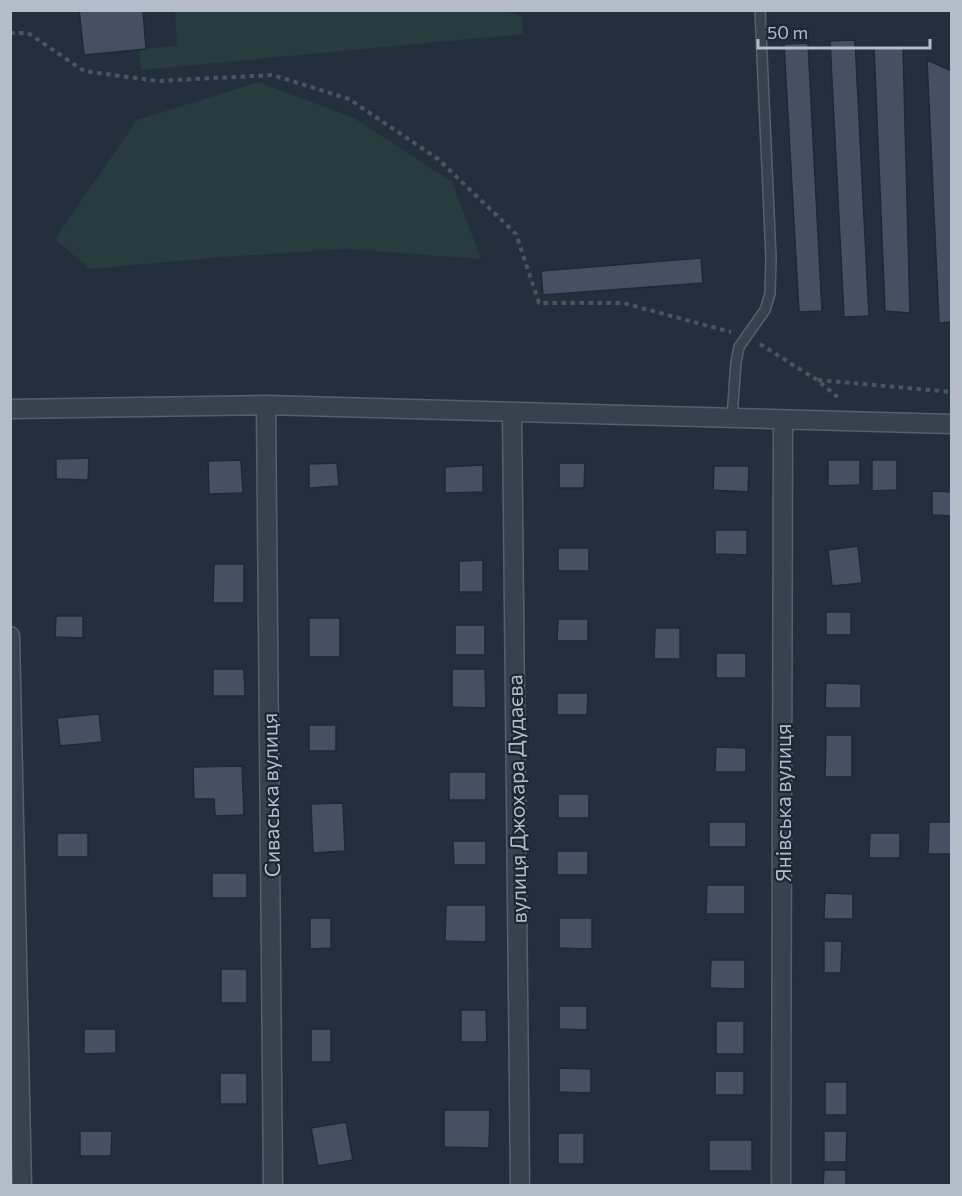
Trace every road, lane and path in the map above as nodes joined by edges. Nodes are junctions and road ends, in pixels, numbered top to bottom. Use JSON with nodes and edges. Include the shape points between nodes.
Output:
{"nodes":[{"id":1,"x":760,"y":10,"type":"edge"},
{"id":2,"x":10,"y":33,"type":"edge"},
{"id":3,"x":747,"y":336,"type":"junction"},
{"id":4,"x":817,"y":380,"type":"junction"},
{"id":5,"x":951,"y":392,"type":"edge"},
{"id":6,"x":266,"y":405,"type":"junction"},
{"id":7,"x":10,"y":409,"type":"edge"},
{"id":8,"x":512,"y":413,"type":"junction"},
{"id":9,"x":732,"y":417,"type":"junction"},
{"id":10,"x":783,"y":420,"type":"junction"},
{"id":11,"x":866,"y":421,"type":"junction"},
{"id":12,"x":951,"y":424,"type":"edge"},
{"id":13,"x":10,"y":636,"type":"edge"},
{"id":14,"x":22,"y":1185,"type":"edge"},
{"id":15,"x":273,"y":1185,"type":"edge"},
{"id":16,"x":520,"y":1185,"type":"edge"},
{"id":17,"x":781,"y":1185,"type":"edge"}],
"edges":[{"from":1,"to":3,"type":"lane","via":[[770,294],[765,310]]},
{"from":2,"to":3,"type":"path","via":[[28,33],[84,71],[158,81],[273,75],[349,99],[438,159],[516,234],[539,303],[623,303]]},
{"from":3,"to":4,"type":"path"},
{"from":3,"to":9,"type":"lane","via":[[736,362]]},
{"from":4,"to":5,"type":"path"},
{"from":4,"to":11,"type":"path"},
{"from":6,"to":7,"type":"street"},
{"from":6,"to":8,"type":"street"},
{"from":6,"to":15,"type":"street","name":"Сиваська вулиця"},
{"from":8,"to":9,"type":"street"},
{"from":8,"to":16,"type":"street","name":"вулиця Джохара Дудаєва"},
{"from":9,"to":10,"type":"street"},
{"from":10,"to":11,"type":"street"},
{"from":10,"to":17,"type":"street","name":"Янівська вулиця"},
{"from":11,"to":12,"type":"street"},
{"from":13,"to":14,"type":"street"}]}
